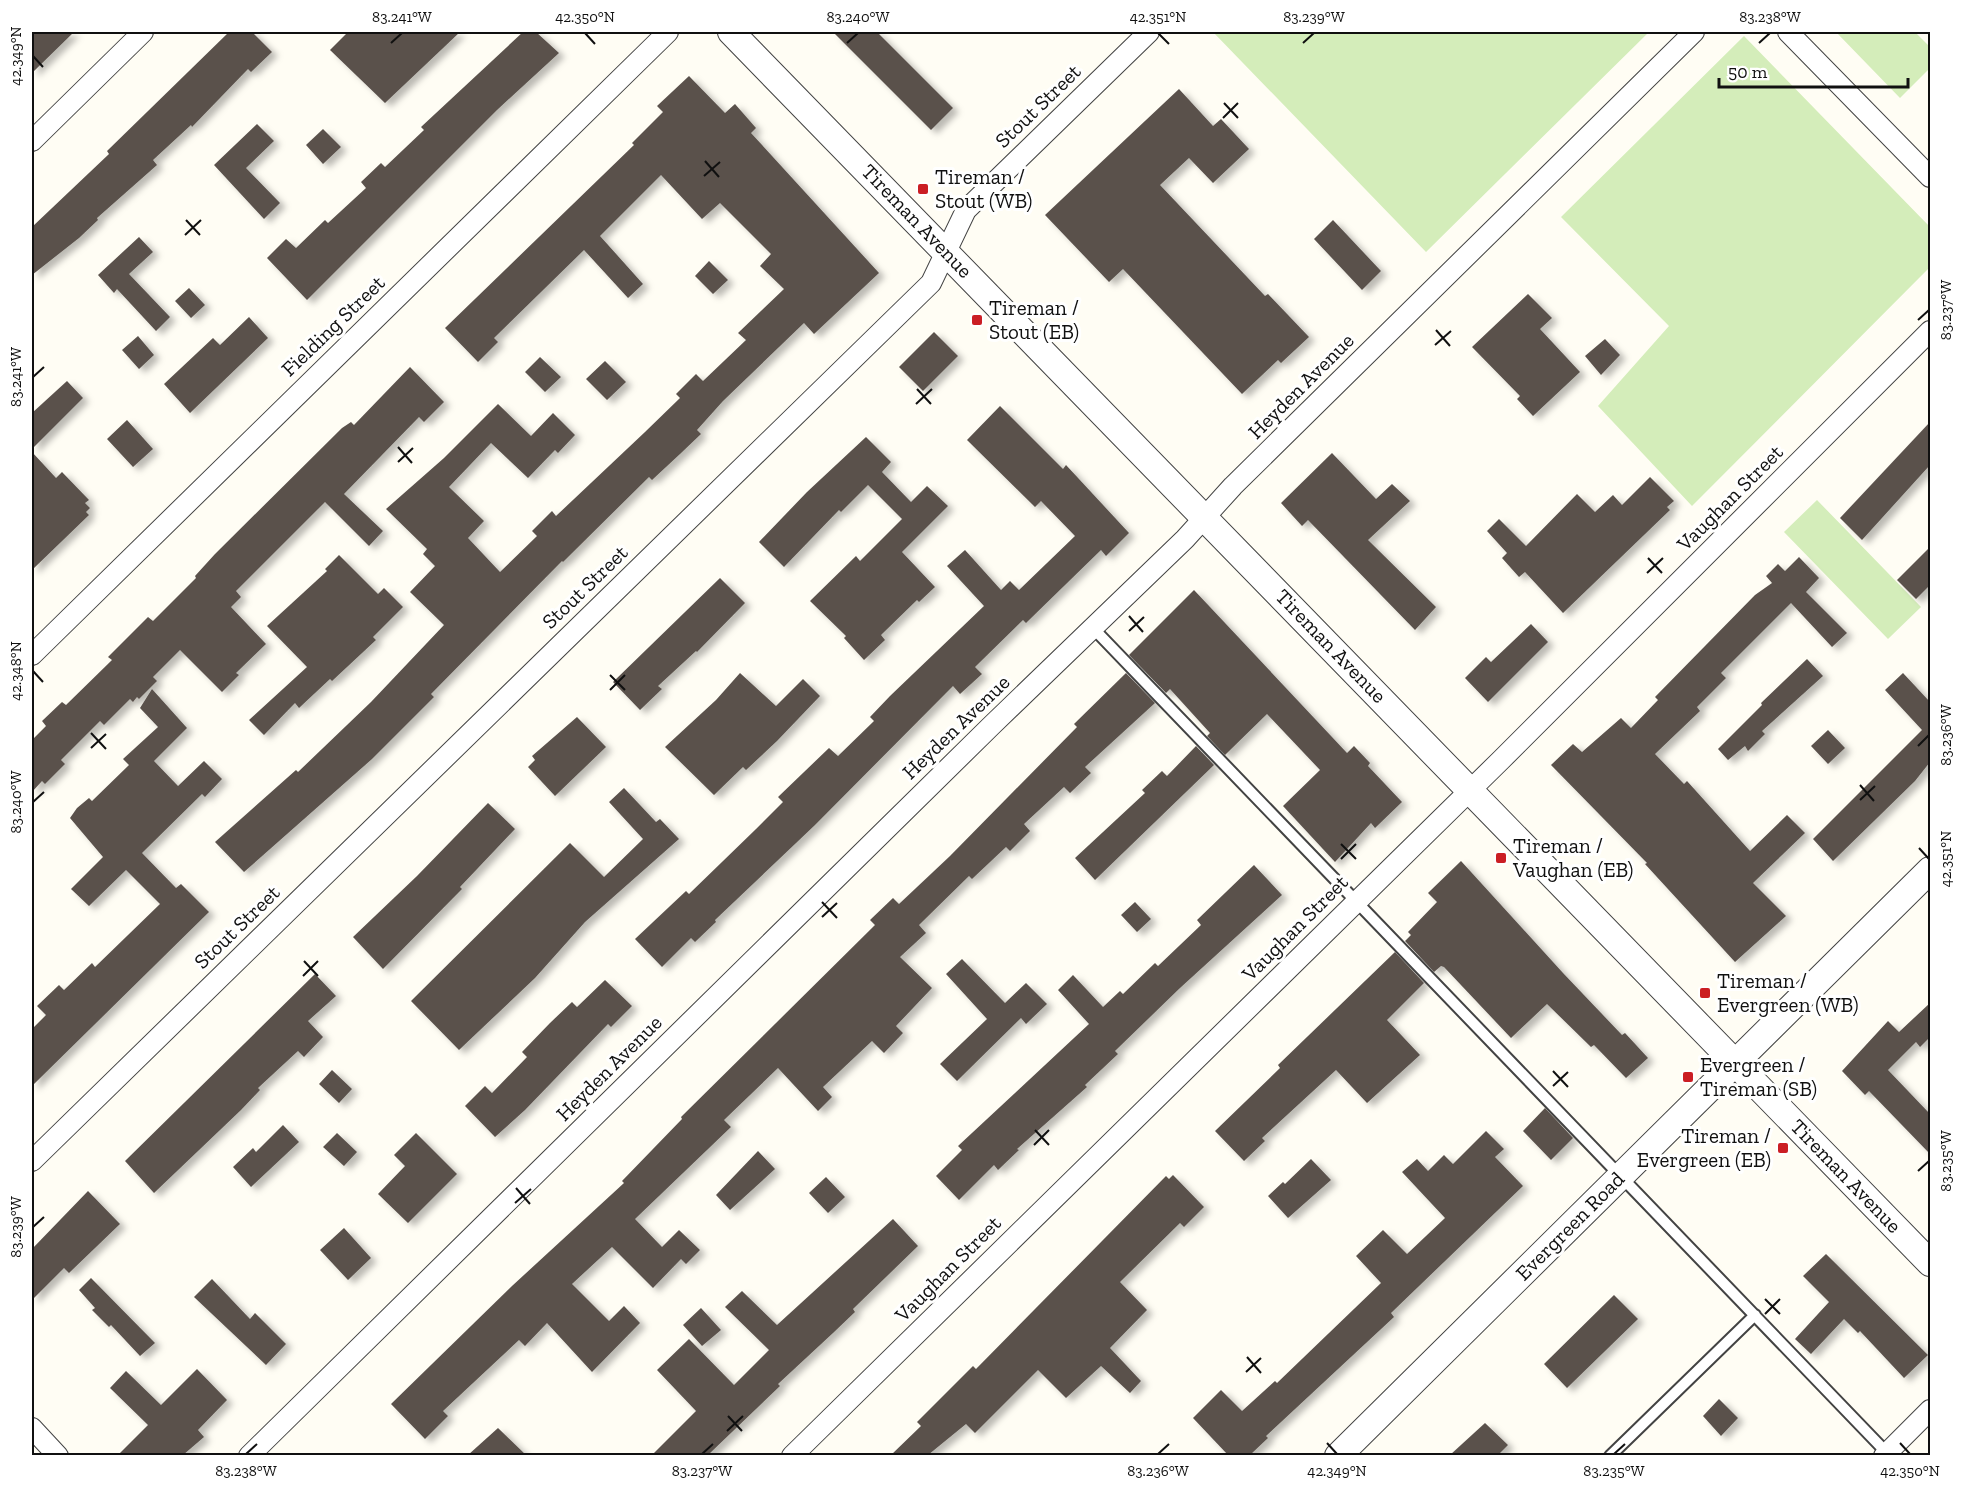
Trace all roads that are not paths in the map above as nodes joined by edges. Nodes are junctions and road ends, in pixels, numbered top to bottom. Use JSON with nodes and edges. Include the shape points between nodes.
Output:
{"nodes":[{"id":1,"x":144,"y":32,"type":"edge"},
{"id":2,"x":668,"y":32,"type":"edge"},
{"id":3,"x":731,"y":32,"type":"edge"},
{"id":4,"x":1149,"y":32,"type":"edge"},
{"id":5,"x":1694,"y":32,"type":"edge"},
{"id":6,"x":1788,"y":32,"type":"edge"},
{"id":7,"x":32,"y":141,"type":"edge"},
{"id":8,"x":1930,"y":177,"type":"edge"},
{"id":9,"x":946,"y":252,"type":"junction"},
{"id":10,"x":1930,"y":331,"type":"edge"},
{"id":11,"x":1205,"y":517,"type":"junction"},
{"id":12,"x":1093,"y":628,"type":"junction"},
{"id":13,"x":32,"y":655,"type":"edge"},
{"id":14,"x":1471,"y":789,"type":"junction"},
{"id":15,"x":1930,"y":870,"type":"edge"},
{"id":16,"x":1358,"y":900,"type":"junction"},
{"id":17,"x":1737,"y":1063,"type":"junction"},
{"id":18,"x":32,"y":1161,"type":"edge"},
{"id":19,"x":1622,"y":1176,"type":"junction"},
{"id":20,"x":1930,"y":1263,"type":"edge"},
{"id":21,"x":1755,"y":1315,"type":"junction"},
{"id":22,"x":1930,"y":1410,"type":"edge"},
{"id":23,"x":32,"y":1428,"type":"edge"},
{"id":24,"x":1886,"y":1454,"type":"edge"},
{"id":25,"x":58,"y":1455,"type":"edge"},
{"id":26,"x":249,"y":1455,"type":"edge"},
{"id":27,"x":792,"y":1455,"type":"edge"},
{"id":28,"x":1338,"y":1455,"type":"edge"},
{"id":29,"x":1611,"y":1455,"type":"edge"}],
"edges":[{"from":1,"to":7,"type":"street"},
{"from":2,"to":13,"type":"street","name":"Fielding Street"},
{"from":3,"to":9,"type":"street","name":"Tireman Avenue"},
{"from":4,"to":9,"type":"street","name":"Stout Street","via":[[966,210]]},
{"from":5,"to":11,"type":"street","name":"Heyden Avenue"},
{"from":6,"to":8,"type":"street"},
{"from":9,"to":11,"type":"street","name":"Tireman Avenue"},
{"from":9,"to":18,"type":"street","name":"Stout Street","via":[[931,283]]},
{"from":10,"to":14,"type":"street","name":"Vaughan Street"},
{"from":11,"to":12,"type":"street","name":"Heyden Avenue"},
{"from":11,"to":14,"type":"street","name":"Tireman Avenue"},
{"from":12,"to":16,"type":"lane"},
{"from":12,"to":26,"type":"street","name":"Heyden Avenue"},
{"from":14,"to":16,"type":"street","name":"Vaughan Street"},
{"from":14,"to":17,"type":"street","name":"Tireman Avenue"},
{"from":15,"to":17,"type":"street","name":"Evergreen Road"},
{"from":16,"to":19,"type":"lane"},
{"from":16,"to":27,"type":"street","name":"Vaughan Street"},
{"from":17,"to":19,"type":"street","name":"Evergreen Road"},
{"from":17,"to":20,"type":"street","name":"Tireman Avenue"},
{"from":19,"to":21,"type":"lane"},
{"from":19,"to":28,"type":"street","name":"Evergreen Road"},
{"from":21,"to":24,"type":"lane"},
{"from":21,"to":29,"type":"lane"},
{"from":22,"to":24,"type":"street"},
{"from":23,"to":25,"type":"street"}]}
